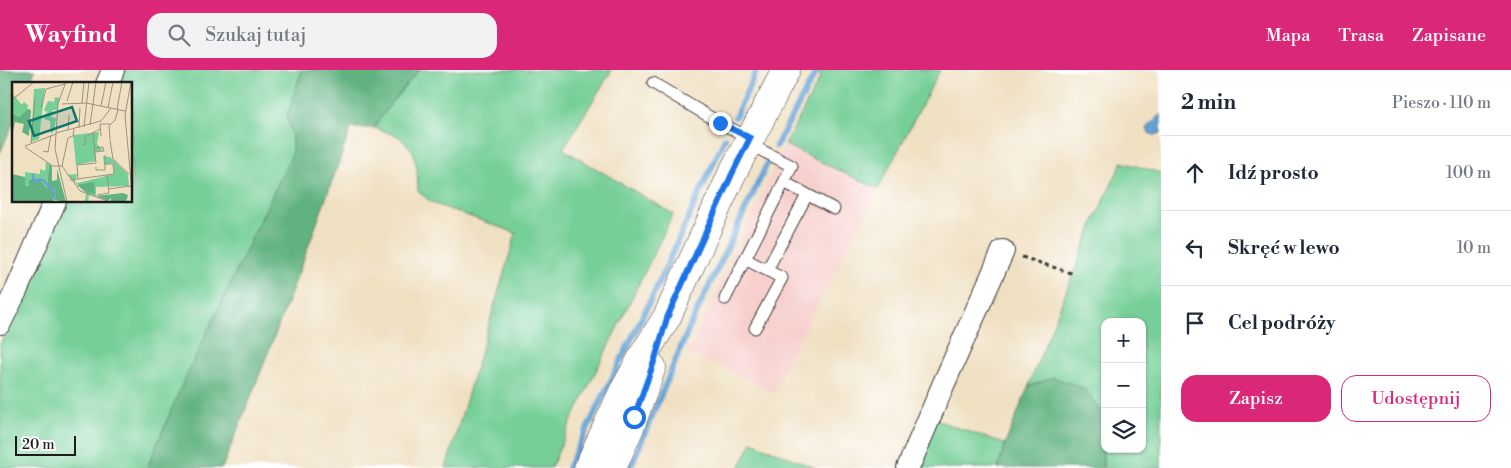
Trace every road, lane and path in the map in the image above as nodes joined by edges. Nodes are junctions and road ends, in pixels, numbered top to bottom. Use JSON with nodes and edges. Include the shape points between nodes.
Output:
{"nodes":[{"id":1,"x":112,"y":70,"type":"edge"},
{"id":2,"x":786,"y":70,"type":"edge"},
{"id":3,"x":107,"y":82,"type":"edge"},
{"id":4,"x":653,"y":84,"type":"dead end"},
{"id":5,"x":749,"y":140,"type":"junction"},
{"id":6,"x":784,"y":182,"type":"junction"},
{"id":7,"x":807,"y":195,"type":"junction"},
{"id":8,"x":55,"y":202,"type":"edge"},
{"id":9,"x":834,"y":209,"type":"dead end"},
{"id":10,"x":1003,"y":251,"type":"joint"},
{"id":11,"x":745,"y":259,"type":"junction"},
{"id":12,"x":767,"y":270,"type":"junction"},
{"id":13,"x":1074,"y":274,"type":"dead end"},
{"id":14,"x":725,"y":299,"type":"dead end"},
{"id":15,"x":667,"y":318,"type":"junction"},
{"id":16,"x":0,"y":323,"type":"edge"},
{"id":17,"x":756,"y":328,"type":"dead end"},
{"id":18,"x":588,"y":468,"type":"edge"},
{"id":19,"x":612,"y":468,"type":"edge"},
{"id":20,"x":908,"y":468,"type":"edge"}],
"edges":[{"from":1,"to":3,"type":"street"},
{"from":2,"to":5,"type":"main road"},
{"from":4,"to":5,"type":"lane"},
{"from":5,"to":6,"type":"lane","via":[[792,166]]},
{"from":5,"to":15,"type":"main road"},
{"from":6,"to":7,"type":"lane"},
{"from":6,"to":11,"type":"lane"},
{"from":7,"to":9,"type":"lane"},
{"from":7,"to":12,"type":"lane"},
{"from":8,"to":16,"type":"street"},
{"from":10,"to":13,"type":"path"},
{"from":10,"to":20,"type":"street"},
{"from":11,"to":12,"type":"lane"},
{"from":11,"to":14,"type":"lane"},
{"from":12,"to":17,"type":"lane","via":[[782,278]]},
{"from":15,"to":18,"type":"main road","via":[[621,396]]},
{"from":15,"to":19,"type":"main road","via":[[631,425]]}]}
